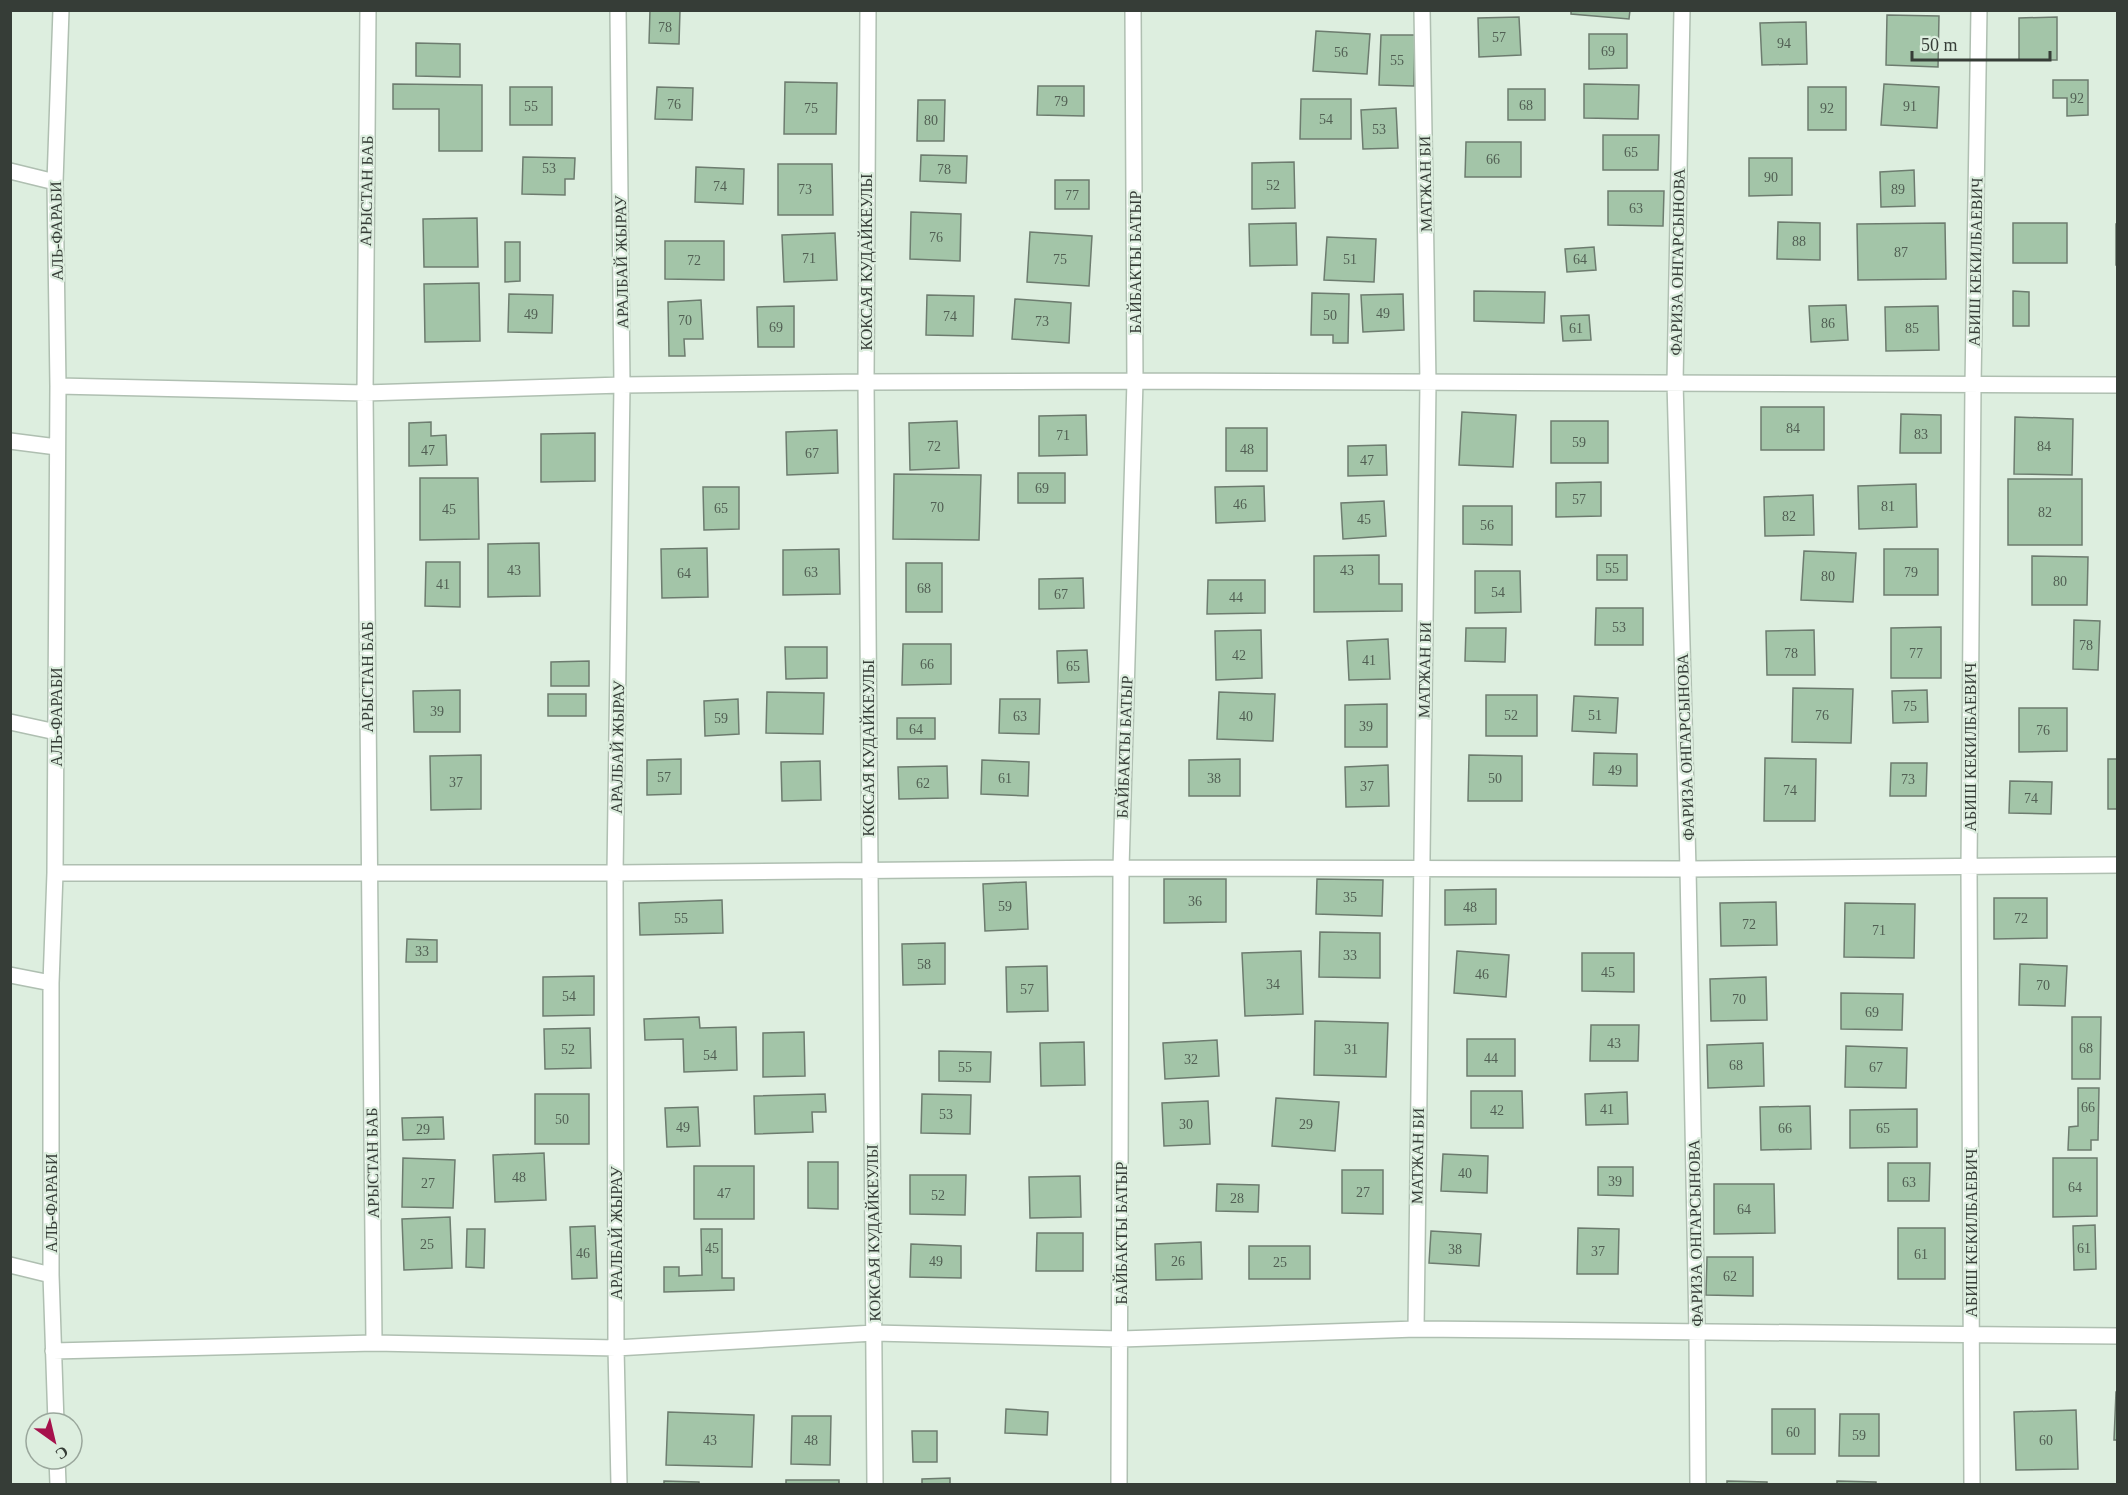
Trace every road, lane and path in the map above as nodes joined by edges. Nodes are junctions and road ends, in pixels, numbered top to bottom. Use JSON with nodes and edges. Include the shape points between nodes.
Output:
{"nodes":[{"id":1,"x":61,"y":10,"type":"edge"},
{"id":2,"x":368,"y":10,"type":"edge"},
{"id":3,"x":618,"y":10,"type":"edge"},
{"id":4,"x":868,"y":10,"type":"edge"},
{"id":5,"x":1133,"y":10,"type":"edge"},
{"id":6,"x":1422,"y":10,"type":"edge"},
{"id":7,"x":1682,"y":10,"type":"edge"},
{"id":8,"x":1979,"y":10,"type":"edge"},
{"id":9,"x":10,"y":171,"type":"edge"},
{"id":10,"x":55,"y":182,"type":"junction"},
{"id":11,"x":1135,"y":381,"type":"junction"},
{"id":12,"x":866,"y":382,"type":"junction"},
{"id":13,"x":1676,"y":382,"type":"junction"},
{"id":14,"x":1428,"y":383,"type":"junction"},
{"id":15,"x":622,"y":385,"type":"junction"},
{"id":16,"x":1973,"y":385,"type":"junction"},
{"id":17,"x":2118,"y":385,"type":"edge"},
{"id":18,"x":58,"y":386,"type":"junction"},
{"id":19,"x":365,"y":393,"type":"junction"},
{"id":20,"x":10,"y":441,"type":"edge"},
{"id":21,"x":57,"y":447,"type":"junction"},
{"id":22,"x":10,"y":722,"type":"edge"},
{"id":23,"x":56,"y":732,"type":"junction"},
{"id":24,"x":2118,"y":865,"type":"edge"},
{"id":25,"x":1121,"y":868,"type":"junction"},
{"id":26,"x":1969,"y":868,"type":"junction"},
{"id":27,"x":1688,"y":869,"type":"junction"},
{"id":28,"x":1421,"y":870,"type":"junction"},
{"id":29,"x":869,"y":871,"type":"junction"},
{"id":30,"x":55,"y":873,"type":"junction"},
{"id":31,"x":369,"y":873,"type":"junction"},
{"id":32,"x":615,"y":873,"type":"junction"},
{"id":33,"x":10,"y":975,"type":"edge"},
{"id":34,"x":51,"y":983,"type":"junction"},
{"id":35,"x":10,"y":1265,"type":"edge"},
{"id":36,"x":51,"y":1275,"type":"junction"},
{"id":37,"x":1416,"y":1329,"type":"junction"},
{"id":38,"x":1697,"y":1331,"type":"junction"},
{"id":39,"x":874,"y":1333,"type":"junction"},
{"id":40,"x":1972,"y":1334,"type":"junction"},
{"id":41,"x":2118,"y":1336,"type":"edge"},
{"id":42,"x":1121,"y":1339,"type":"junction"},
{"id":43,"x":374,"y":1343,"type":"junction"},
{"id":44,"x":616,"y":1348,"type":"junction"},
{"id":45,"x":53,"y":1351,"type":"junction"},
{"id":46,"x":56,"y":1411,"type":"edge"},
{"id":47,"x":619,"y":1485,"type":"edge"},
{"id":48,"x":875,"y":1485,"type":"edge"},
{"id":49,"x":1119,"y":1485,"type":"edge"},
{"id":50,"x":1698,"y":1485,"type":"edge"},
{"id":51,"x":1972,"y":1485,"type":"edge"}],
"edges":[{"from":1,"to":10,"type":"street","name":"АЛЬ-ФАРАБИ"},
{"from":2,"to":19,"type":"street","name":"АРЫСТАН БАБ"},
{"from":3,"to":15,"type":"street","name":"АРАЛБАЙ ЖЫРАУ"},
{"from":4,"to":12,"type":"street","name":"КОКСАЯ КУДАЙКЕУЛЫ"},
{"from":5,"to":11,"type":"street","name":"БАЙБАКТЫ БАТЫР"},
{"from":6,"to":14,"type":"street","name":"МАТЖАН БИ"},
{"from":7,"to":13,"type":"street","name":"ФАРИЗА ОНГАРСЫНОВА"},
{"from":8,"to":16,"type":"street","name":"АБИШ КЕКИЛБАЕВИЧ"},
{"from":9,"to":10,"type":"street"},
{"from":10,"to":18,"type":"street","name":"АЛЬ-ФАРАБИ"},
{"from":11,"to":12,"type":"street"},
{"from":11,"to":14,"type":"street"},
{"from":11,"to":25,"type":"street","name":"БАЙБАКТЫ БАТЫР"},
{"from":12,"to":15,"type":"street"},
{"from":12,"to":29,"type":"street","name":"КОКСАЯ КУДАЙКЕУЛЫ"},
{"from":13,"to":14,"type":"street"},
{"from":13,"to":16,"type":"street"},
{"from":13,"to":27,"type":"street","name":"ФАРИЗА ОНГАРСЫНОВА"},
{"from":14,"to":28,"type":"street","name":"МАТЖАН БИ"},
{"from":15,"to":19,"type":"street"},
{"from":15,"to":32,"type":"street","name":"АРАЛБАЙ ЖЫРАУ"},
{"from":16,"to":17,"type":"street"},
{"from":16,"to":26,"type":"street","name":"АБИШ КЕКИЛБАЕВИЧ"},
{"from":18,"to":19,"type":"street"},
{"from":18,"to":21,"type":"street","name":"АЛЬ-ФАРАБИ"},
{"from":19,"to":31,"type":"street","name":"АРЫСТАН БАБ"},
{"from":20,"to":21,"type":"street"},
{"from":21,"to":23,"type":"street","name":"АЛЬ-ФАРАБИ"},
{"from":22,"to":23,"type":"street"},
{"from":23,"to":30,"type":"street","name":"АЛЬ-ФАРАБИ"},
{"from":24,"to":26,"type":"street"},
{"from":25,"to":28,"type":"street"},
{"from":25,"to":29,"type":"street"},
{"from":25,"to":42,"type":"street","name":"БАЙБАКТЫ БАТЫР"},
{"from":26,"to":27,"type":"street"},
{"from":26,"to":40,"type":"street","name":"АБИШ КЕКИЛБАЕВИЧ"},
{"from":27,"to":28,"type":"street"},
{"from":27,"to":38,"type":"street","name":"ФАРИЗА ОНГАРСЫНОВА"},
{"from":28,"to":37,"type":"street","name":"МАТЖАН БИ"},
{"from":29,"to":32,"type":"street"},
{"from":29,"to":39,"type":"street","name":"КОКСАЯ КУДАЙКЕУЛЫ"},
{"from":30,"to":31,"type":"street"},
{"from":30,"to":34,"type":"street","name":"АЛЬ-ФАРАБИ"},
{"from":31,"to":32,"type":"street"},
{"from":31,"to":43,"type":"street","name":"АРЫСТАН БАБ"},
{"from":32,"to":44,"type":"street","name":"АРАЛБАЙ ЖЫРАУ"},
{"from":33,"to":34,"type":"street"},
{"from":34,"to":36,"type":"street","name":"АЛЬ-ФАРАБИ"},
{"from":35,"to":36,"type":"street"},
{"from":36,"to":45,"type":"street","name":"АЛЬ-ФАРАБИ"},
{"from":37,"to":38,"type":"street"},
{"from":37,"to":42,"type":"street"},
{"from":38,"to":40,"type":"street"},
{"from":38,"to":50,"type":"street","name":"ФАРИЗА ОНГАРСЫНОВА"},
{"from":39,"to":42,"type":"street"},
{"from":39,"to":44,"type":"street"},
{"from":39,"to":48,"type":"street","name":"КОКСАЯ КУДАЙКЕУЛЫ"},
{"from":40,"to":41,"type":"street"},
{"from":40,"to":51,"type":"street","name":"АБИШ КЕКИЛБАЕВИЧ"},
{"from":42,"to":49,"type":"street","name":"БАЙБАКТЫ БАТЫР"},
{"from":43,"to":44,"type":"street"},
{"from":43,"to":45,"type":"street"},
{"from":44,"to":47,"type":"street","name":"АРАЛБАЙ ЖЫРАУ"},
{"from":45,"to":46,"type":"street","name":"АЛЬ-ФАРАБИ"}]}
